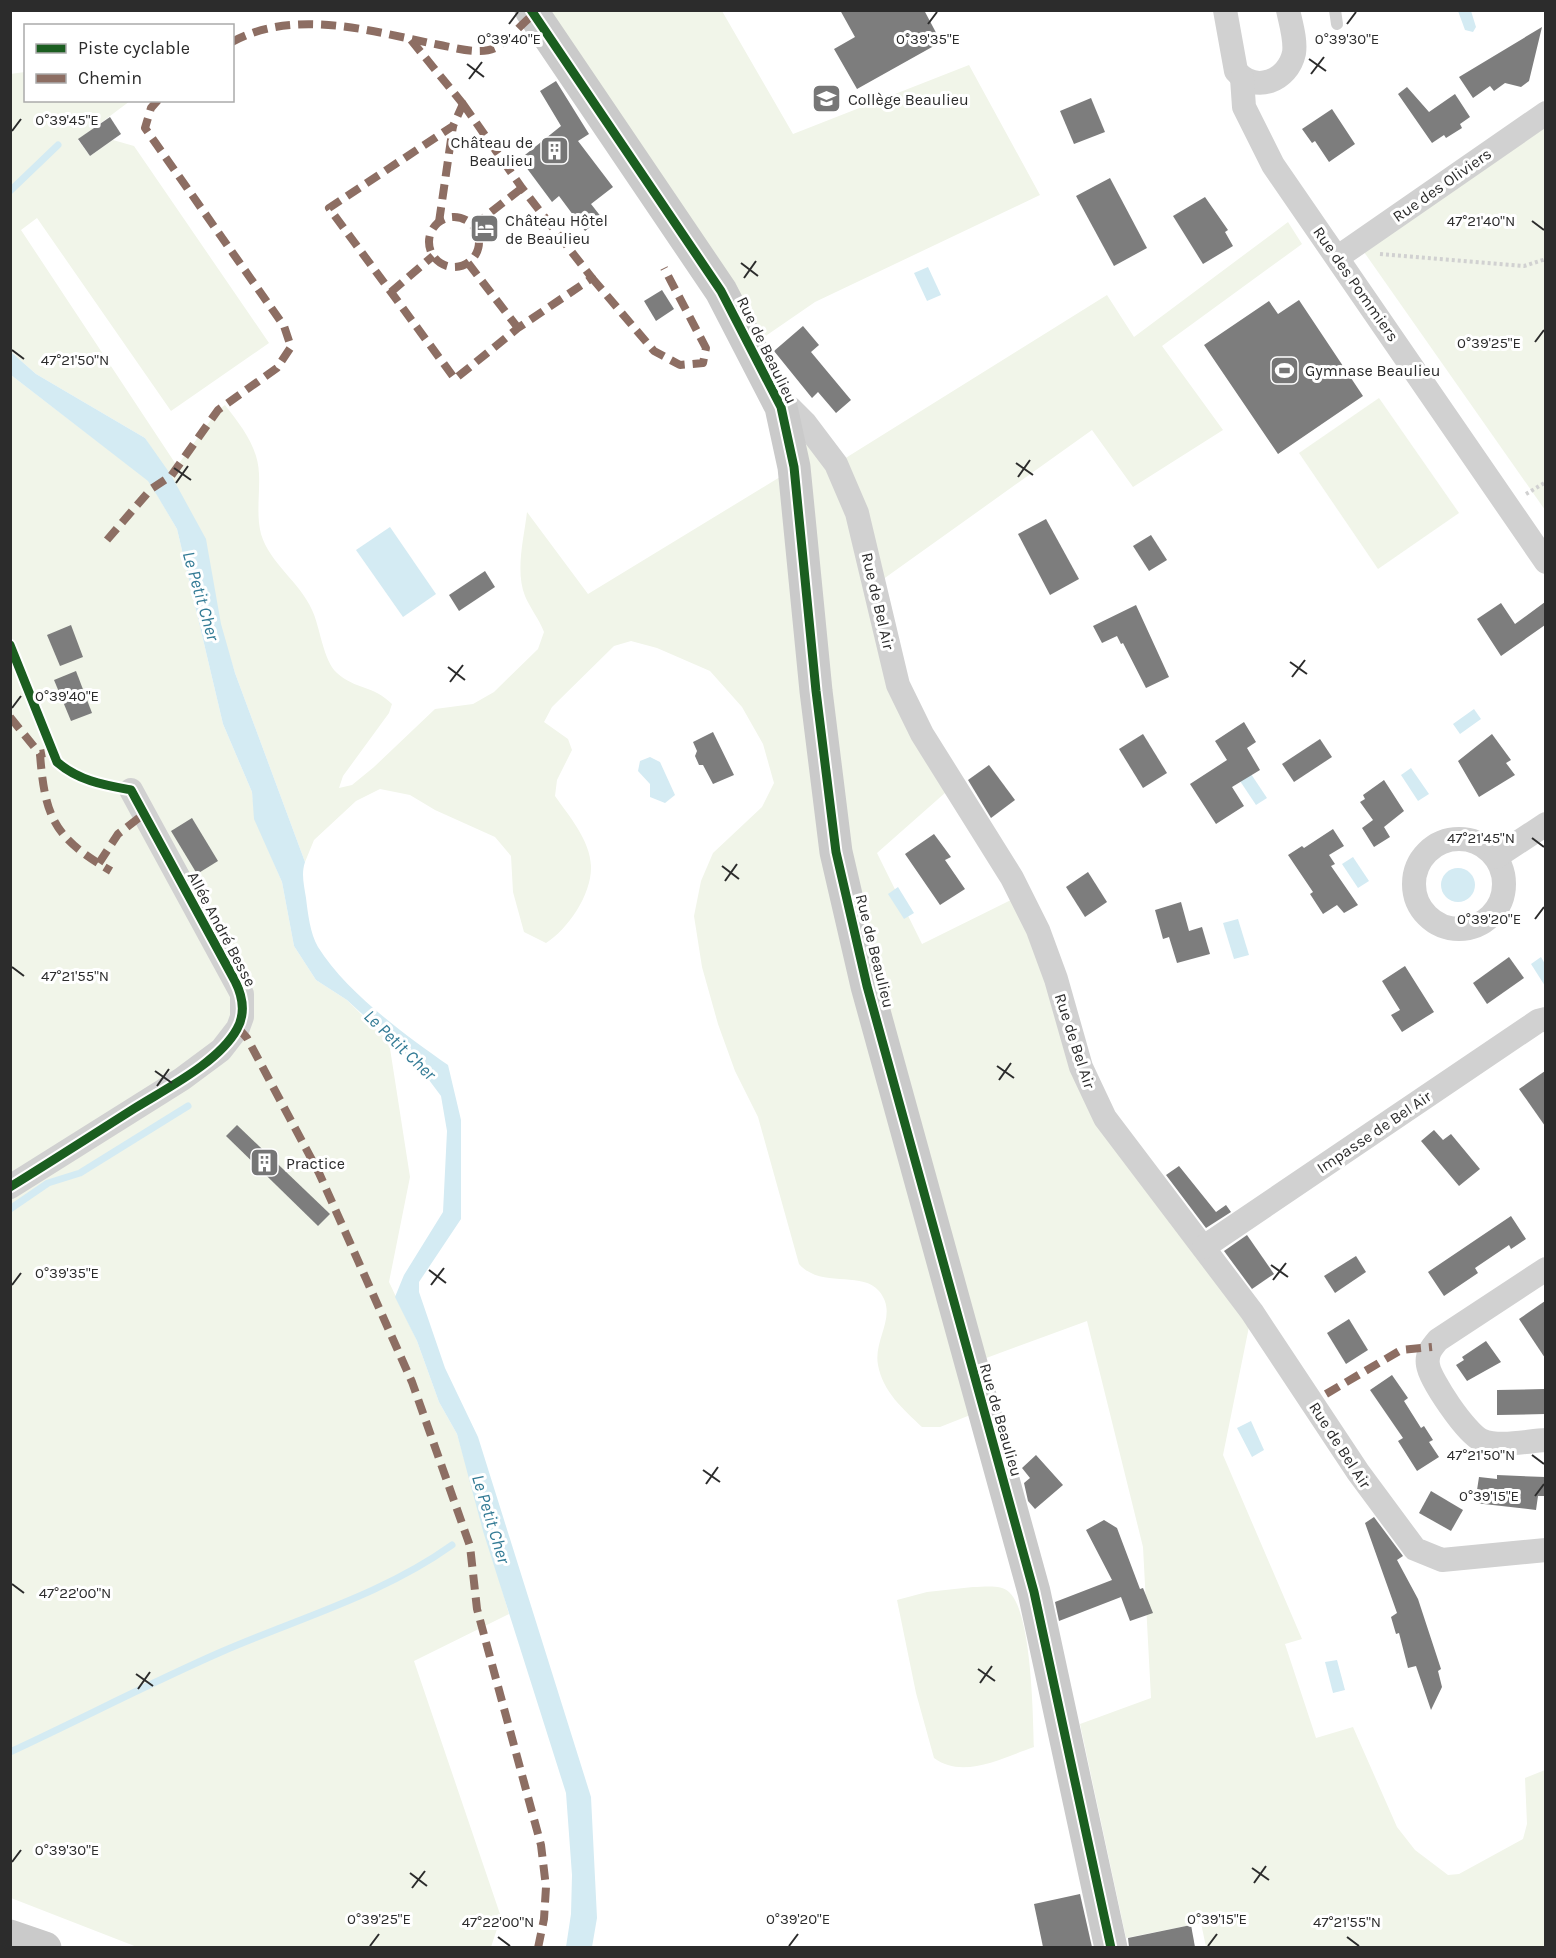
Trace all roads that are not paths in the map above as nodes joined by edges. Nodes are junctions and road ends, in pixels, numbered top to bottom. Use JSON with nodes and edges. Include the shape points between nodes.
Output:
{"nodes":[{"id":1,"x":531,"y":10,"type":"edge"},
{"id":2,"x":1225,"y":10,"type":"edge"},
{"id":3,"x":1288,"y":10,"type":"edge"},
{"id":4,"x":1335,"y":10,"type":"edge"},
{"id":5,"x":1337,"y":24,"type":"dead end"},
{"id":6,"x":1242,"y":78,"type":"junction"},
{"id":7,"x":1266,"y":83,"type":"junction"},
{"id":8,"x":1545,"y":113,"type":"edge"},
{"id":9,"x":1250,"y":123,"type":"junction"},
{"id":10,"x":1338,"y":257,"type":"junction"},
{"id":11,"x":781,"y":407,"type":"junction"},
{"id":12,"x":1545,"y":562,"type":"edge"},
{"id":13,"x":131,"y":790,"type":"dead end"},
{"id":14,"x":1545,"y":824,"type":"edge"},
{"id":15,"x":1496,"y":857,"type":"dead end"},
{"id":16,"x":1545,"y":1019,"type":"edge"},
{"id":17,"x":10,"y":1187,"type":"edge"},
{"id":18,"x":1204,"y":1247,"type":"junction"},
{"id":19,"x":1545,"y":1269,"type":"edge"},
{"id":20,"x":1545,"y":1440,"type":"edge"},
{"id":21,"x":1545,"y":1550,"type":"edge"},
{"id":22,"x":10,"y":1936,"type":"edge"},
{"id":23,"x":45,"y":1947,"type":"edge"},
{"id":24,"x":1111,"y":1947,"type":"edge"}],
"edges":[{"from":1,"to":11,"type":"street","name":"Rue de Beaulieu","via":[[721,291]]},
{"from":2,"to":6,"type":"street","name":"Rue des Pommiers","via":[[1236,71]]},
{"from":3,"to":7,"type":"street","via":[[1294,54],[1286,72]]},
{"from":4,"to":5,"type":"lane"},
{"from":6,"to":7,"type":"street"},
{"from":6,"to":9,"type":"street","name":"Rue des Pommiers","via":[[1241,92]]},
{"from":7,"to":9,"type":"street"},
{"from":8,"to":10,"type":"street","name":"Rue des Oliviers"},
{"from":9,"to":10,"type":"street","name":"Rue des Pommiers","via":[[1273,165]]},
{"from":10,"to":12,"type":"street","name":"Rue des Pommiers"},
{"from":11,"to":18,"type":"street","name":"Rue de Bel Air","via":[[790,408],[805,423],[836,464],[858,513],[898,685],[922,734],[1012,878],[1038,930],[1095,1102]]},
{"from":11,"to":24,"type":"street","name":"Rue de Beaulieu","via":[[794,467],[836,852],[867,986],[1034,1592]]},
{"from":13,"to":17,"type":"street","name":"Allée André Besse","via":[[242,994],[242,1017],[230,1040],[182,1079]]},
{"from":14,"to":15,"type":"street"},
{"from":16,"to":18,"type":"street","name":"Impasse de Bel Air"},
{"from":18,"to":21,"type":"street","name":"Rue de Bel Air","via":[[1415,1549],[1428,1557],[1455,1560]]},
{"from":19,"to":20,"type":"street","via":[[1438,1340],[1427,1364],[1465,1426],[1480,1439],[1492,1443]]},
{"from":22,"to":23,"type":"street"}]}
